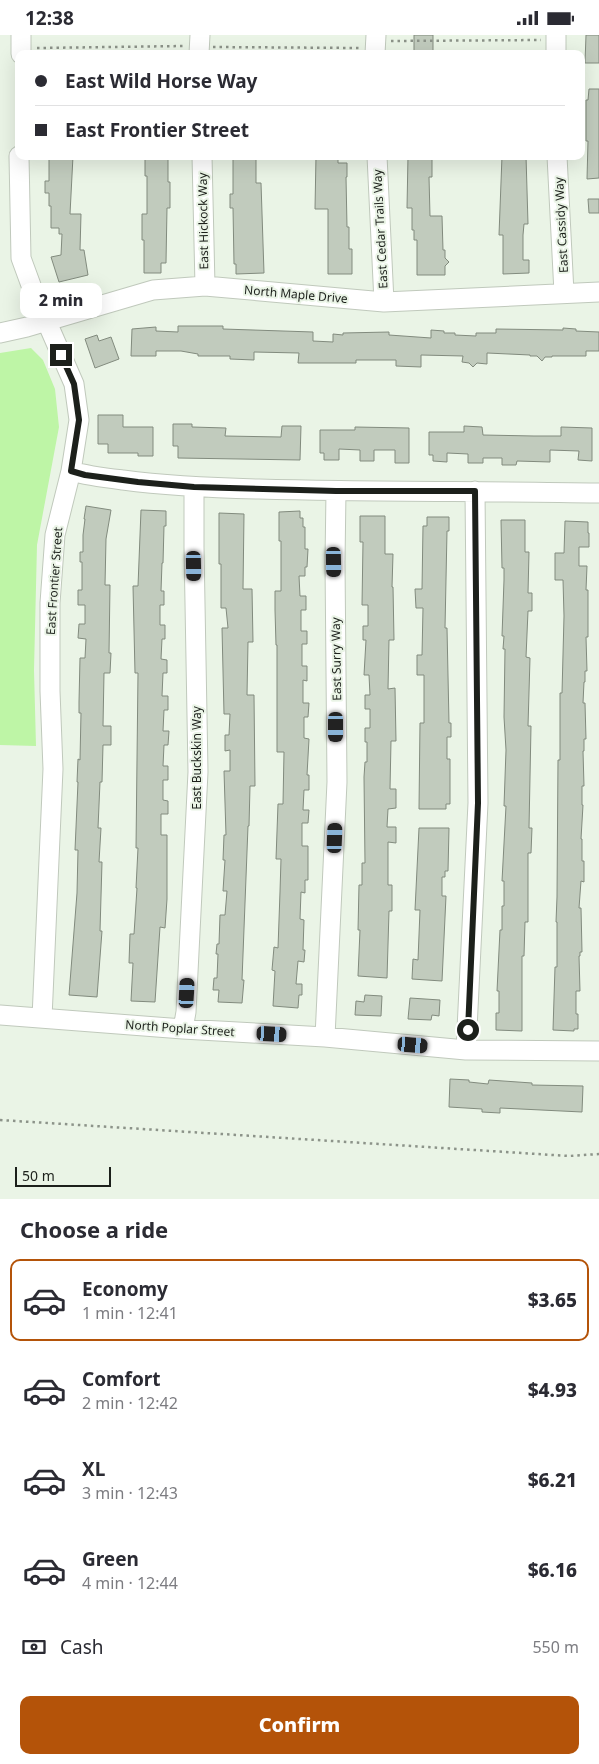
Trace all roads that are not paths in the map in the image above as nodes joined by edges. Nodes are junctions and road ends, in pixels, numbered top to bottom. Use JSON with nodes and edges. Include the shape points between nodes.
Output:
{"nodes":[{"id":1,"x":21,"y":35,"type":"edge"},
{"id":2,"x":384,"y":38,"type":"edge"},
{"id":3,"x":549,"y":38,"type":"edge"},
{"id":4,"x":28,"y":50,"type":"edge"},
{"id":5,"x":369,"y":50,"type":"edge"},
{"id":6,"x":554,"y":50,"type":"edge"},
{"id":7,"x":19,"y":160,"type":"edge"},
{"id":8,"x":202,"y":160,"type":"edge"},
{"id":9,"x":377,"y":160,"type":"edge"},
{"id":10,"x":557,"y":160,"type":"edge"},
{"id":11,"x":205,"y":286,"type":"junction"},
{"id":12,"x":599,"y":291,"type":"edge"},
{"id":13,"x":564,"y":293,"type":"junction"},
{"id":14,"x":384,"y":302,"type":"junction"},
{"id":15,"x":46,"y":321,"type":"junction"},
{"id":16,"x":0,"y":333,"type":"edge"},
{"id":17,"x":71,"y":471,"type":"junction"},
{"id":18,"x":194,"y":487,"type":"junction"},
{"id":19,"x":336,"y":491,"type":"junction"},
{"id":20,"x":475,"y":491,"type":"junction"},
{"id":21,"x":599,"y":493,"type":"edge"},
{"id":22,"x":0,"y":1015,"type":"edge"},
{"id":23,"x":42,"y":1018,"type":"junction"},
{"id":24,"x":183,"y":1029,"type":"junction"},
{"id":25,"x":325,"y":1037,"type":"junction"},
{"id":26,"x":466,"y":1050,"type":"junction"},
{"id":27,"x":599,"y":1051,"type":"edge"}],
"edges":[{"from":1,"to":4,"type":"street"},
{"from":2,"to":5,"type":"street"},
{"from":3,"to":6,"type":"street"},
{"from":7,"to":15,"type":"street","name":"East Frontier Street","via":[[21,258]]},
{"from":8,"to":11,"type":"street","name":"East Hickock Way"},
{"from":9,"to":14,"type":"street","name":"East Cedar Trails Way"},
{"from":10,"to":13,"type":"street","name":"East Cassidy Way"},
{"from":11,"to":14,"type":"street","name":"North Maple Drive"},
{"from":11,"to":15,"type":"street","name":"North Maple Drive","via":[[153,290]]},
{"from":12,"to":13,"type":"street","name":"North Maple Drive"},
{"from":13,"to":14,"type":"street","name":"North Maple Drive"},
{"from":15,"to":16,"type":"street","name":"North Maple Drive"},
{"from":15,"to":17,"type":"street","name":"East Frontier Street","via":[[74,384],[79,420]]},
{"from":17,"to":18,"type":"street"},
{"from":17,"to":23,"type":"street","name":"East Frontier Street","via":[[54,535],[50,603],[53,769]]},
{"from":18,"to":19,"type":"street"},
{"from":18,"to":24,"type":"street","name":"East Buckskin Way","via":[[198,772]]},
{"from":19,"to":20,"type":"street"},
{"from":19,"to":25,"type":"street","name":"East Surry Way","via":[[337,782]]},
{"from":20,"to":21,"type":"street"},
{"from":20,"to":26,"type":"street","via":[[478,803]]},
{"from":22,"to":23,"type":"street","name":"North Poplar Street"},
{"from":23,"to":24,"type":"street","name":"North Poplar Street"},
{"from":24,"to":25,"type":"street","name":"North Poplar Street"},
{"from":25,"to":26,"type":"street","name":"North Poplar Street"},
{"from":26,"to":27,"type":"street","name":"North Poplar Street"}]}
